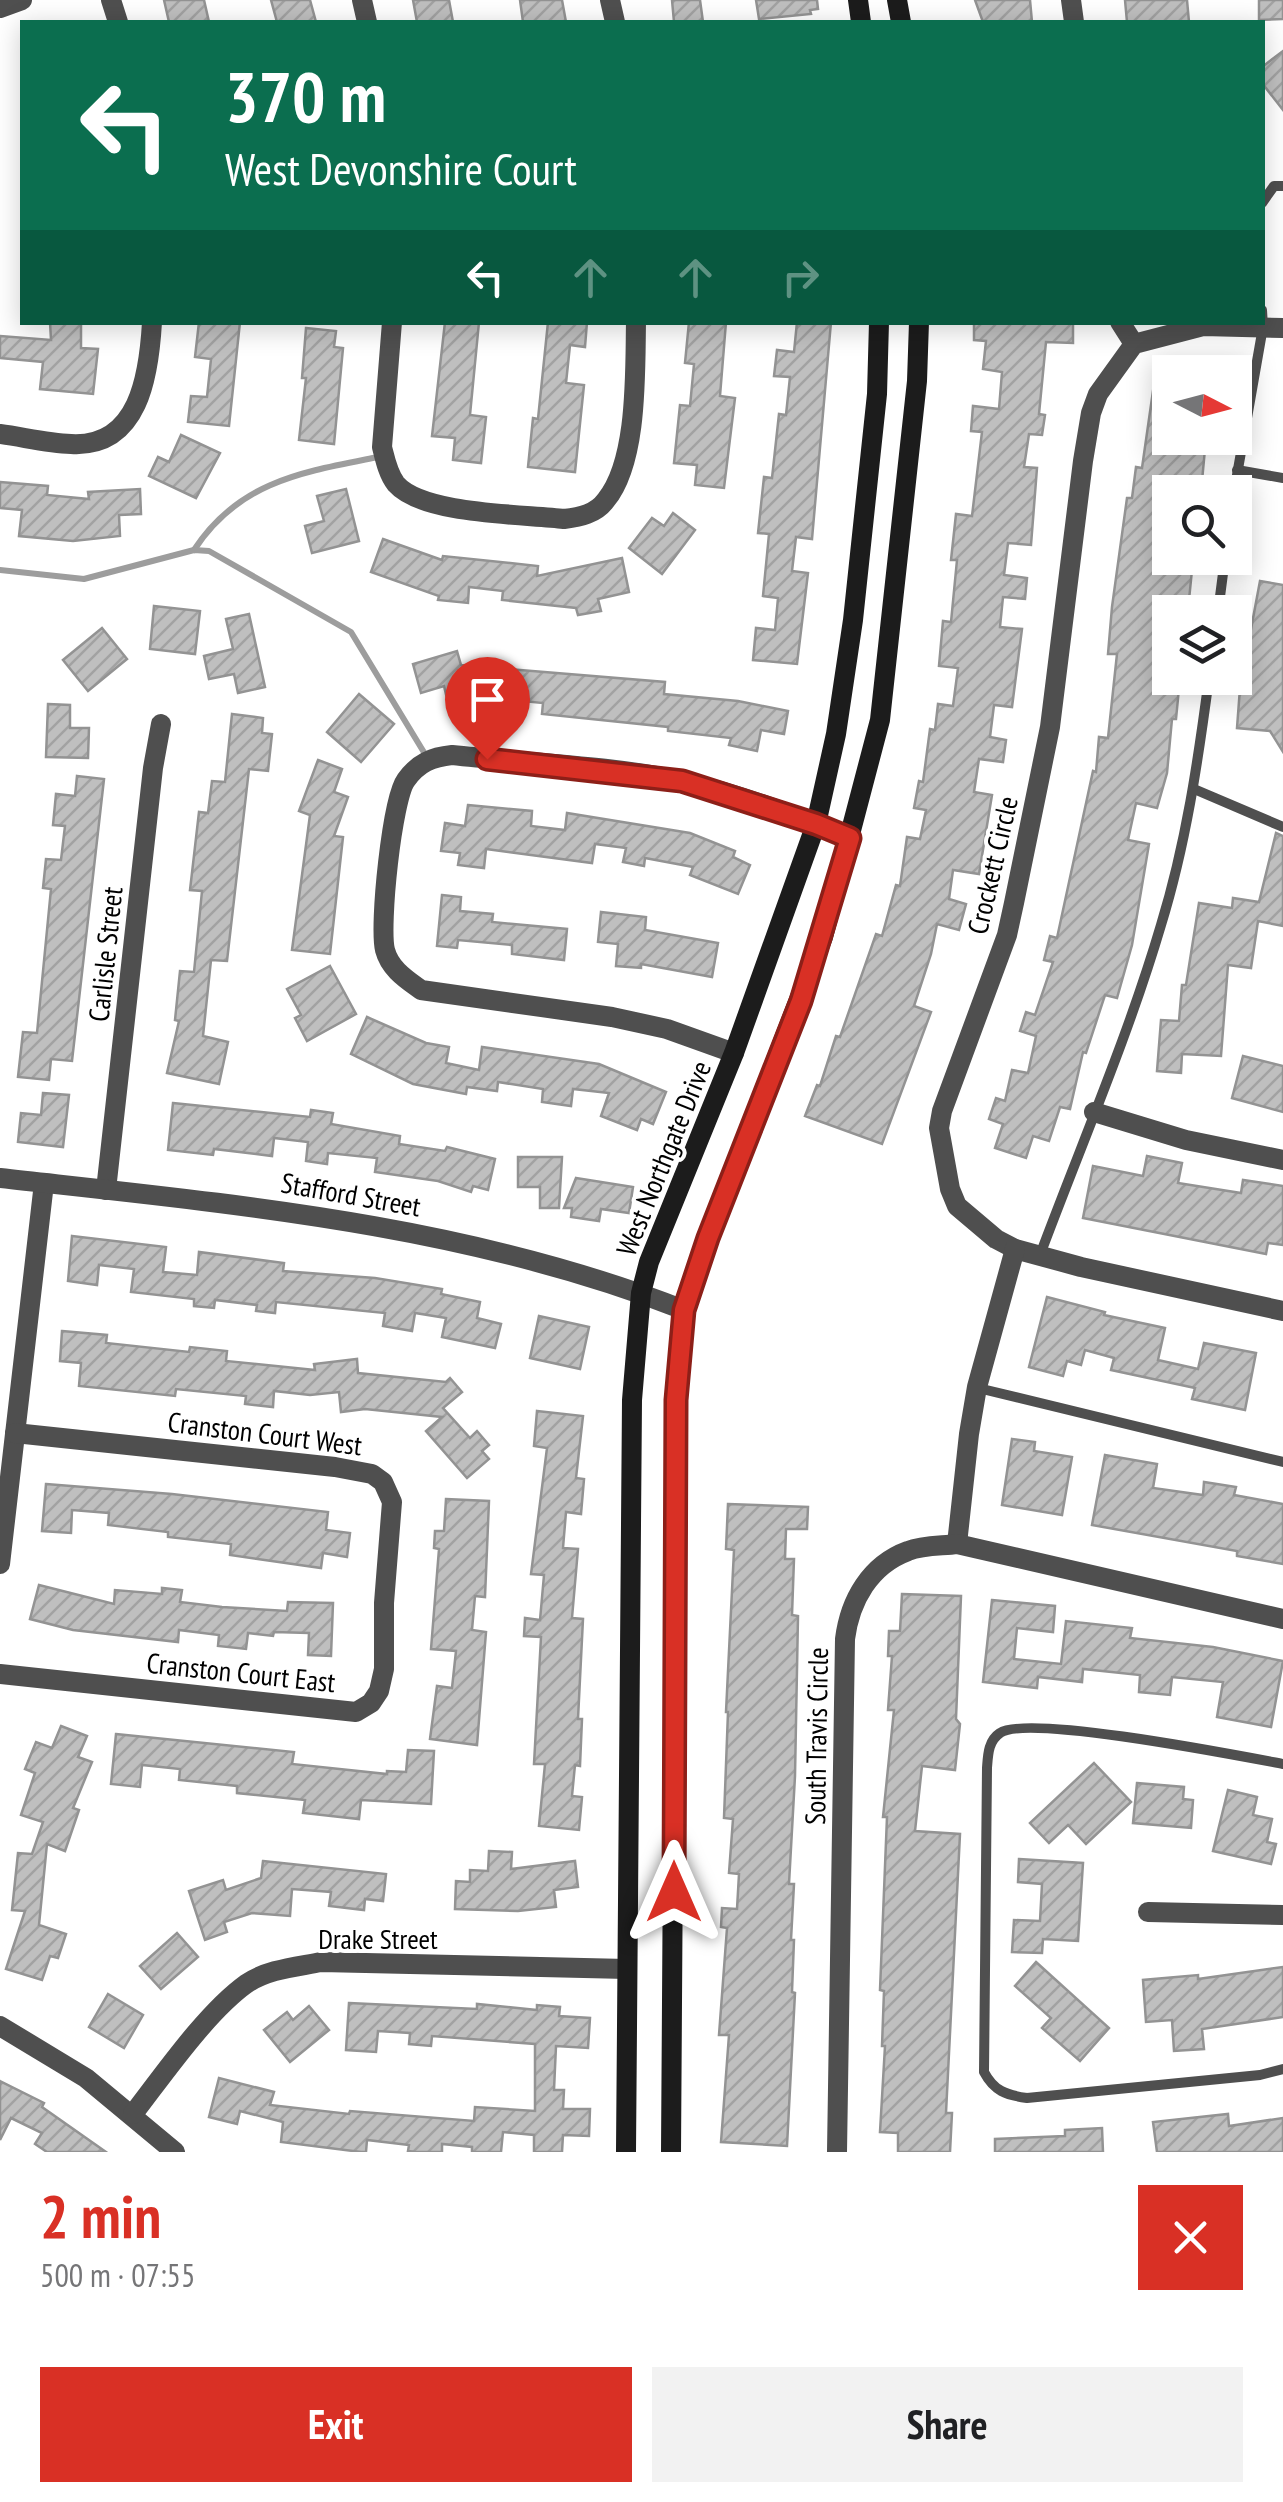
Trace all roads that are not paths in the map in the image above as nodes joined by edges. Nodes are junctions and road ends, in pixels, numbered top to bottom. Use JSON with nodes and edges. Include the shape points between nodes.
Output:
{"nodes":[{"id":1,"x":22,"y":0,"type":"edge"},
{"id":2,"x":0,"y":8,"type":"edge"},
{"id":3,"x":1270,"y":322,"type":"edge"},
{"id":4,"x":152,"y":325,"type":"edge"},
{"id":5,"x":392,"y":325,"type":"edge"},
{"id":6,"x":636,"y":325,"type":"edge"},
{"id":7,"x":879,"y":325,"type":"edge"},
{"id":8,"x":919,"y":325,"type":"edge"},
{"id":9,"x":1122,"y":325,"type":"edge"},
{"id":10,"x":1219,"y":325,"type":"edge"},
{"id":11,"x":1134,"y":344,"type":"junction"},
{"id":12,"x":0,"y":434,"type":"edge"},
{"id":13,"x":1237,"y":470,"type":"junction"},
{"id":14,"x":1236,"y":475,"type":"edge"},
{"id":15,"x":1283,"y":478,"type":"edge"},
{"id":16,"x":1207,"y":695,"type":"edge"},
{"id":17,"x":161,"y":724,"type":"dead end"},
{"id":18,"x":1194,"y":789,"type":"junction"},
{"id":19,"x":816,"y":824,"type":"junction"},
{"id":20,"x":1283,"y":827,"type":"edge"},
{"id":21,"x":850,"y":838,"type":"junction"},
{"id":22,"x":734,"y":1054,"type":"junction"},
{"id":23,"x":1094,"y":1112,"type":"junction"},
{"id":24,"x":1283,"y":1160,"type":"edge"},
{"id":25,"x":0,"y":1178,"type":"edge"},
{"id":26,"x":44,"y":1183,"type":"junction"},
{"id":27,"x":106,"y":1190,"type":"junction"},
{"id":28,"x":1015,"y":1248,"type":"junction"},
{"id":29,"x":1040,"y":1256,"type":"junction"},
{"id":30,"x":640,"y":1292,"type":"junction"},
{"id":31,"x":684,"y":1310,"type":"junction"},
{"id":32,"x":1283,"y":1311,"type":"edge"},
{"id":33,"x":977,"y":1388,"type":"junction"},
{"id":34,"x":8,"y":1435,"type":"edge"},
{"id":35,"x":1283,"y":1462,"type":"edge"},
{"id":36,"x":957,"y":1544,"type":"junction"},
{"id":37,"x":0,"y":1564,"type":"edge"},
{"id":38,"x":384,"y":1603,"type":"joint"},
{"id":39,"x":1283,"y":1618,"type":"edge"},
{"id":40,"x":0,"y":1674,"type":"edge"},
{"id":41,"x":1283,"y":1764,"type":"edge"},
{"id":42,"x":1148,"y":1912,"type":"dead end"},
{"id":43,"x":1283,"y":1915,"type":"edge"},
{"id":44,"x":627,"y":1969,"type":"junction"},
{"id":45,"x":0,"y":2026,"type":"edge"},
{"id":46,"x":1283,"y":2069,"type":"edge"},
{"id":47,"x":132,"y":2114,"type":"junction"},
{"id":48,"x":175,"y":2152,"type":"edge"},
{"id":49,"x":626,"y":2152,"type":"edge"},
{"id":50,"x":670,"y":2152,"type":"edge"},
{"id":51,"x":838,"y":2152,"type":"edge"}],
"edges":[{"from":1,"to":2,"type":"street"},
{"from":3,"to":13,"type":"lane"},
{"from":4,"to":12,"type":"street","via":[[147,380],[123,426],[100,442],[72,445]]},
{"from":5,"to":6,"type":"street","via":[[383,428],[386,465],[396,484],[444,506],[564,519],[583,517],[606,501],[626,457]]},
{"from":7,"to":19,"type":"main road","name":"West Northgate Drive","via":[[853,620]]},
{"from":8,"to":21,"type":"main road","via":[[880,720]]},
{"from":9,"to":11,"type":"street"},
{"from":10,"to":11,"type":"street"},
{"from":11,"to":28,"type":"street","name":"Crockett Circle","via":[[1091,413],[1050,727],[1014,903],[942,1111],[957,1206]]},
{"from":13,"to":14,"type":"lane"},
{"from":13,"to":15,"type":"lane"},
{"from":16,"to":18,"type":"lane"},
{"from":17,"to":27,"type":"street","name":"Carlisle Street"},
{"from":18,"to":20,"type":"lane"},
{"from":18,"to":23,"type":"lane","via":[[1162,924]]},
{"from":19,"to":21,"type":"street"},
{"from":19,"to":22,"type":"main road","name":"West Northgate Drive"},
{"from":19,"to":22,"type":"street","via":[[682,781],[452,755],[424,762],[402,785],[385,949],[421,990],[667,1028]]},
{"from":21,"to":31,"type":"main road","via":[[801,1001]]},
{"from":22,"to":30,"type":"main road","name":"West Northgate Drive"},
{"from":23,"to":24,"type":"street"},
{"from":23,"to":29,"type":"lane"},
{"from":25,"to":26,"type":"street","name":"Stafford Street"},
{"from":26,"to":27,"type":"street","name":"Stafford Street"},
{"from":26,"to":34,"type":"street"},
{"from":27,"to":30,"type":"street","name":"Stafford Street","via":[[410,1231]]},
{"from":28,"to":29,"type":"street","name":"Crockett Circle"},
{"from":28,"to":33,"type":"street"},
{"from":29,"to":32,"type":"street","name":"Crockett Circle"},
{"from":30,"to":31,"type":"street","name":"Stafford Street"},
{"from":30,"to":44,"type":"main road","name":"West Northgate Drive","via":[[632,1400]]},
{"from":31,"to":50,"type":"main road","via":[[676,1400]]},
{"from":33,"to":35,"type":"lane"},
{"from":33,"to":36,"type":"street"},
{"from":34,"to":37,"type":"street"},
{"from":34,"to":38,"type":"street","name":"Cranston Court West","via":[[372,1474],[392,1502]]},
{"from":36,"to":39,"type":"street","name":"South Travis Circle"},
{"from":36,"to":51,"type":"street","name":"South Travis Circle","via":[[910,1550],[884,1564],[860,1588],[848,1616]]},
{"from":38,"to":40,"type":"street","name":"Cranston Court East","via":[[380,1691],[356,1712]]},
{"from":41,"to":46,"type":"lane","via":[[1106,1734],[1000,1732],[989,1746],[987,1768],[984,2072],[991,2086],[1027,2098]]},
{"from":42,"to":43,"type":"street"},
{"from":44,"to":47,"type":"street","name":"Drake Street","via":[[321,1962],[278,1970],[248,1983],[220,2008]]},
{"from":44,"to":49,"type":"main road","name":"West Northgate Drive"},
{"from":45,"to":47,"type":"street"},
{"from":47,"to":48,"type":"street"}]}
